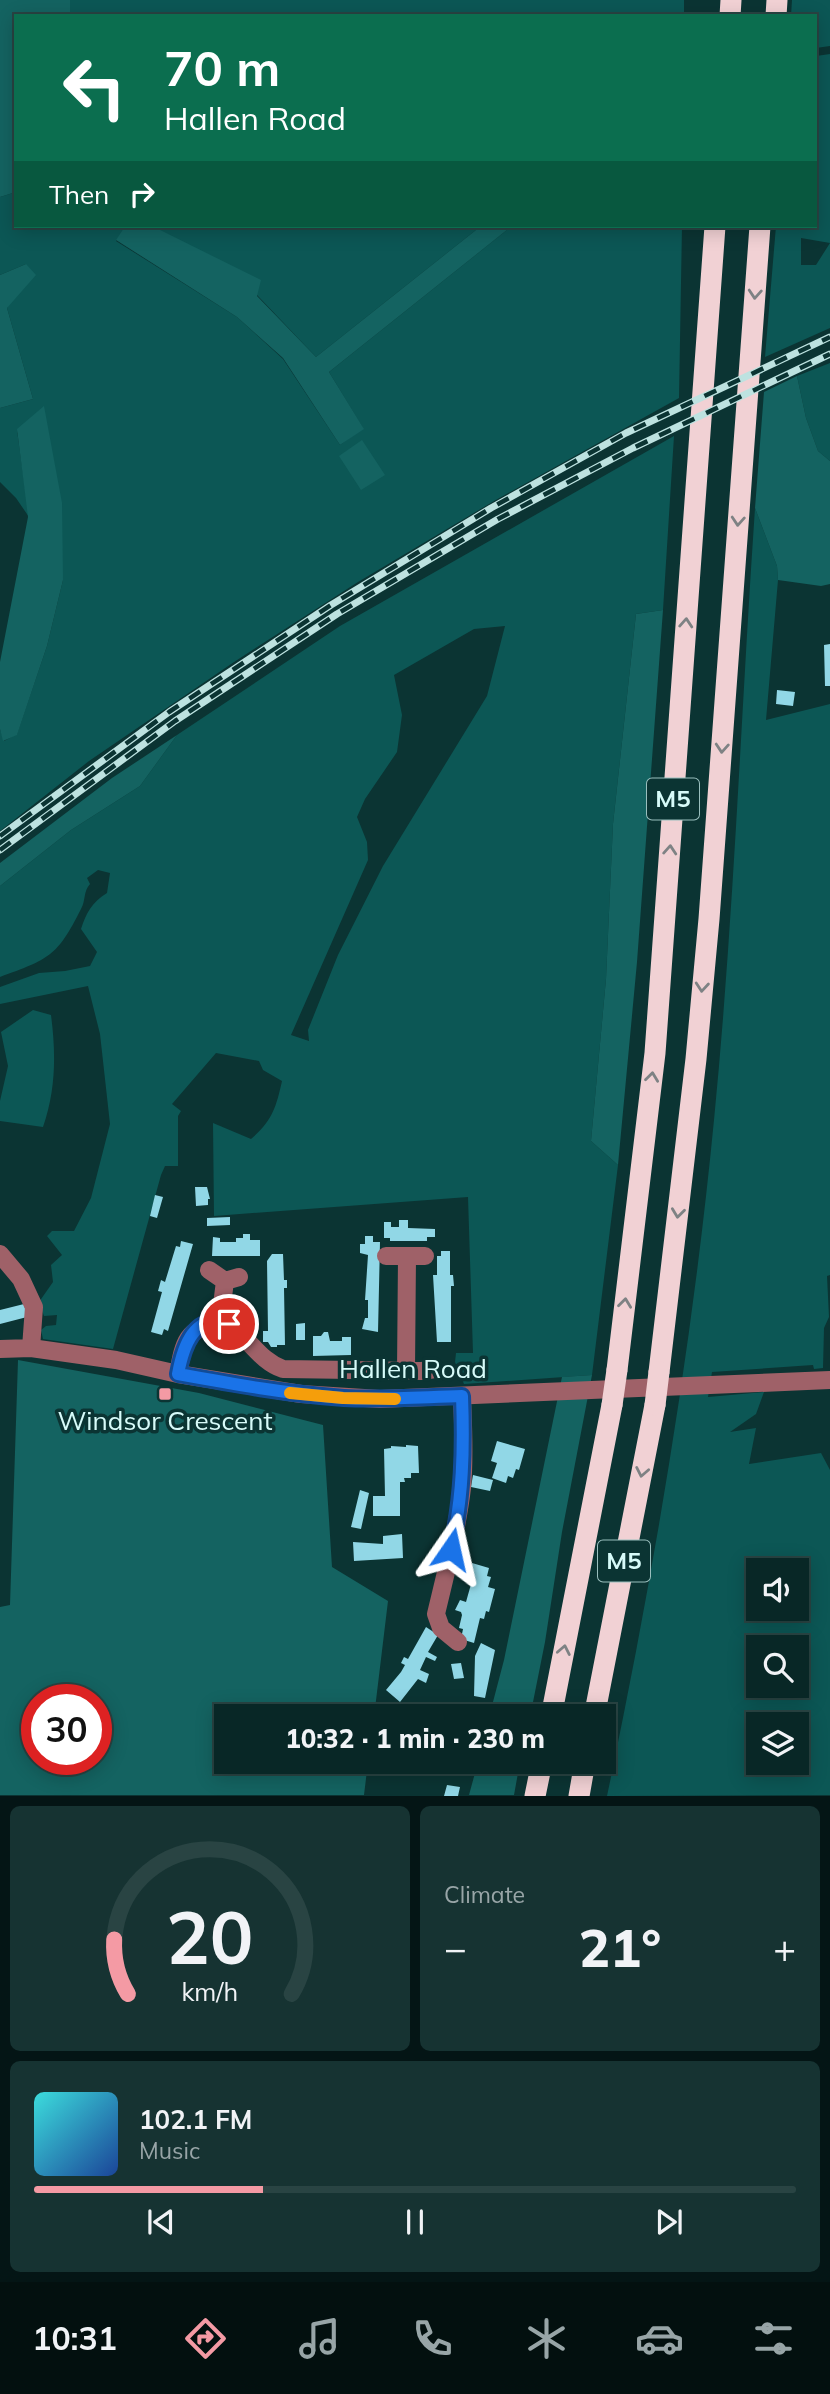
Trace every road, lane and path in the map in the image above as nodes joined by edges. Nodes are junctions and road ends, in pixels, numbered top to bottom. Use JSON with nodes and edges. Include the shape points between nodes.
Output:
{"nodes":[{"id":1,"x":715,"y":228,"type":"edge"},
{"id":2,"x":760,"y":228,"type":"edge"},
{"id":3,"x":0,"y":1254,"type":"edge"},
{"id":4,"x":386,"y":1256,"type":"dead end"},
{"id":5,"x":209,"y":1270,"type":"dead end"},
{"id":6,"x":220,"y":1321,"type":"junction"},
{"id":7,"x":31,"y":1348,"type":"junction"},
{"id":8,"x":0,"y":1349,"type":"edge"},
{"id":9,"x":435,"y":1369,"type":"dead end"},
{"id":10,"x":406,"y":1371,"type":"junction"},
{"id":11,"x":178,"y":1374,"type":"junction"},
{"id":12,"x":830,"y":1380,"type":"edge"},
{"id":13,"x":462,"y":1396,"type":"junction"},
{"id":14,"x":458,"y":1642,"type":"dead end"},
{"id":15,"x":554,"y":1704,"type":"edge"},
{"id":16,"x":596,"y":1704,"type":"edge"},
{"id":17,"x":540,"y":1774,"type":"edge"},
{"id":18,"x":584,"y":1774,"type":"edge"},
{"id":19,"x":536,"y":1796,"type":"edge"},
{"id":20,"x":579,"y":1796,"type":"edge"}],
"edges":[{"from":15,"to":1,"type":"highway","number":"M5","one_way":true,"bridge":true,"via":[[612,1405],[655,1053]]},
{"from":2,"to":16,"type":"highway","number":"M5","one_way":true,"bridge":true,"via":[[696,1059],[654,1405]]},
{"from":3,"to":7,"type":"street","via":[[21,1279],[33,1307]]},
{"from":4,"to":10,"type":"street","via":[[416,1256]]},
{"from":5,"to":6,"type":"street","via":[[232,1279]]},
{"from":6,"to":10,"type":"street","via":[[236,1329],[265,1360],[283,1369]]},
{"from":6,"to":11,"type":"street","via":[[193,1331]]},
{"from":7,"to":8,"type":"street","name":"Hallen Road"},
{"from":7,"to":11,"type":"street","name":"Hallen Road"},
{"from":9,"to":10,"type":"street"},
{"from":11,"to":13,"type":"street","name":"Hallen Road","via":[[343,1398]]},
{"from":12,"to":13,"type":"street","name":"Hallen Road"},
{"from":13,"to":14,"type":"street","via":[[462,1486],[436,1614],[441,1628]]},
{"from":17,"to":19,"type":"highway"},
{"from":18,"to":20,"type":"highway"}]}
